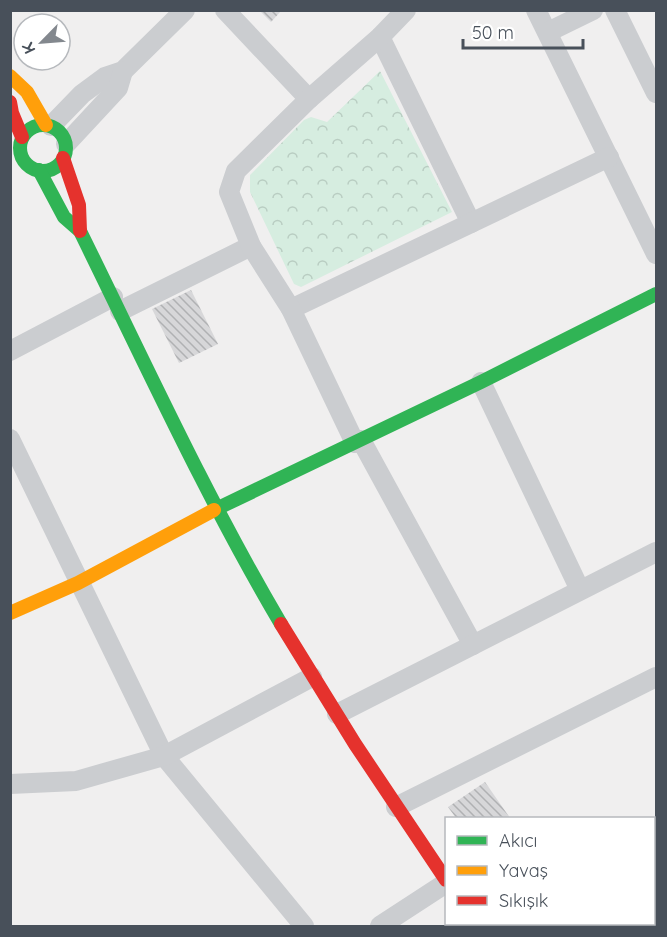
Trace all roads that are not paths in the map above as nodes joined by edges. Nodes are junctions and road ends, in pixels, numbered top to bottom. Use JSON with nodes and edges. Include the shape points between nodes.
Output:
{"nodes":[{"id":1,"x":184,"y":10,"type":"edge"},
{"id":2,"x":225,"y":10,"type":"edge"},
{"id":3,"x":406,"y":10,"type":"edge"},
{"id":4,"x":536,"y":10,"type":"edge"},
{"id":5,"x":593,"y":10,"type":"edge"},
{"id":6,"x":615,"y":10,"type":"edge"},
{"id":7,"x":548,"y":32,"type":"junction"},
{"id":8,"x":380,"y":37,"type":"junction"},
{"id":9,"x":123,"y":71,"type":"junction"},
{"id":10,"x":10,"y":76,"type":"edge"},
{"id":11,"x":657,"y":93,"type":"edge"},
{"id":12,"x":309,"y":99,"type":"junction"},
{"id":13,"x":10,"y":102,"type":"edge"},
{"id":14,"x":49,"y":125,"type":"junction"},
{"id":15,"x":17,"y":145,"type":"edge"},
{"id":16,"x":64,"y":151,"type":"junction"},
{"id":17,"x":609,"y":157,"type":"junction"},
{"id":18,"x":36,"y":170,"type":"junction"},
{"id":19,"x":18,"y":178,"type":"dead end"},
{"id":20,"x":471,"y":223,"type":"junction"},
{"id":21,"x":80,"y":231,"type":"junction"},
{"id":22,"x":251,"y":246,"type":"junction"},
{"id":23,"x":657,"y":254,"type":"edge"},
{"id":24,"x":657,"y":294,"type":"edge"},
{"id":25,"x":116,"y":304,"type":"junction"},
{"id":26,"x":291,"y":309,"type":"junction"},
{"id":27,"x":10,"y":351,"type":"edge"},
{"id":28,"x":481,"y":382,"type":"junction"},
{"id":29,"x":10,"y":440,"type":"edge"},
{"id":30,"x":358,"y":442,"type":"junction"},
{"id":31,"x":17,"y":468,"type":"edge"},
{"id":32,"x":217,"y":509,"type":"junction"},
{"id":33,"x":657,"y":552,"type":"edge"},
{"id":34,"x":78,"y":583,"type":"junction"},
{"id":35,"x":580,"y":590,"type":"junction"},
{"id":36,"x":10,"y":613,"type":"edge"},
{"id":37,"x":473,"y":645,"type":"junction"},
{"id":38,"x":312,"y":677,"type":"junction"},
{"id":39,"x":657,"y":677,"type":"edge"},
{"id":40,"x":337,"y":714,"type":"junction"},
{"id":41,"x":164,"y":756,"type":"junction"},
{"id":42,"x":10,"y":784,"type":"edge"},
{"id":43,"x":396,"y":807,"type":"junction"},
{"id":44,"x":445,"y":878,"type":"edge"},
{"id":45,"x":445,"y":882,"type":"edge"},
{"id":46,"x":304,"y":927,"type":"edge"},
{"id":47,"x":380,"y":927,"type":"edge"}],
"edges":[{"from":1,"to":9,"type":"street"},
{"from":2,"to":12,"type":"street"},
{"from":3,"to":8,"type":"street"},
{"from":4,"to":7,"type":"street"},
{"from":5,"to":7,"type":"street"},
{"from":6,"to":11,"type":"street"},
{"from":7,"to":17,"type":"street"},
{"from":8,"to":12,"type":"street"},
{"from":8,"to":20,"type":"street"},
{"from":9,"to":14,"type":"street","via":[[105,77]]},
{"from":9,"to":16,"type":"street","via":[[118,88]]},
{"from":10,"to":14,"type":"street","via":[[22,84]]},
{"from":12,"to":22,"type":"street","via":[[236,171],[229,192]]},
{"from":13,"to":15,"type":"street"},
{"from":14,"to":15,"type":"street","via":[[32,127]]},
{"from":14,"to":16,"type":"street","via":[[62,135]]},
{"from":15,"to":18,"type":"street","via":[[23,160]]},
{"from":16,"to":18,"type":"street","via":[[53,168]]},
{"from":16,"to":21,"type":"street","via":[[79,205]]},
{"from":17,"to":20,"type":"street"},
{"from":17,"to":23,"type":"street"},
{"from":18,"to":19,"type":"street"},
{"from":18,"to":21,"type":"street","via":[[64,217]]},
{"from":20,"to":26,"type":"street"},
{"from":21,"to":25,"type":"street"},
{"from":22,"to":25,"type":"street"},
{"from":22,"to":26,"type":"street"},
{"from":24,"to":28,"type":"street"},
{"from":25,"to":27,"type":"street"},
{"from":25,"to":32,"type":"street"},
{"from":26,"to":30,"type":"street"},
{"from":28,"to":30,"type":"street"},
{"from":28,"to":35,"type":"street"},
{"from":29,"to":31,"type":"street"},
{"from":30,"to":32,"type":"street"},
{"from":30,"to":37,"type":"street"},
{"from":31,"to":34,"type":"street"},
{"from":32,"to":34,"type":"street"},
{"from":32,"to":38,"type":"street"},
{"from":33,"to":35,"type":"street"},
{"from":34,"to":36,"type":"street"},
{"from":34,"to":41,"type":"street"},
{"from":35,"to":37,"type":"street"},
{"from":37,"to":40,"type":"street"},
{"from":38,"to":40,"type":"street"},
{"from":38,"to":41,"type":"street"},
{"from":39,"to":43,"type":"street"},
{"from":40,"to":43,"type":"street"},
{"from":41,"to":42,"type":"street","via":[[76,781]]},
{"from":41,"to":46,"type":"street"},
{"from":43,"to":44,"type":"street"},
{"from":45,"to":47,"type":"street"}]}
